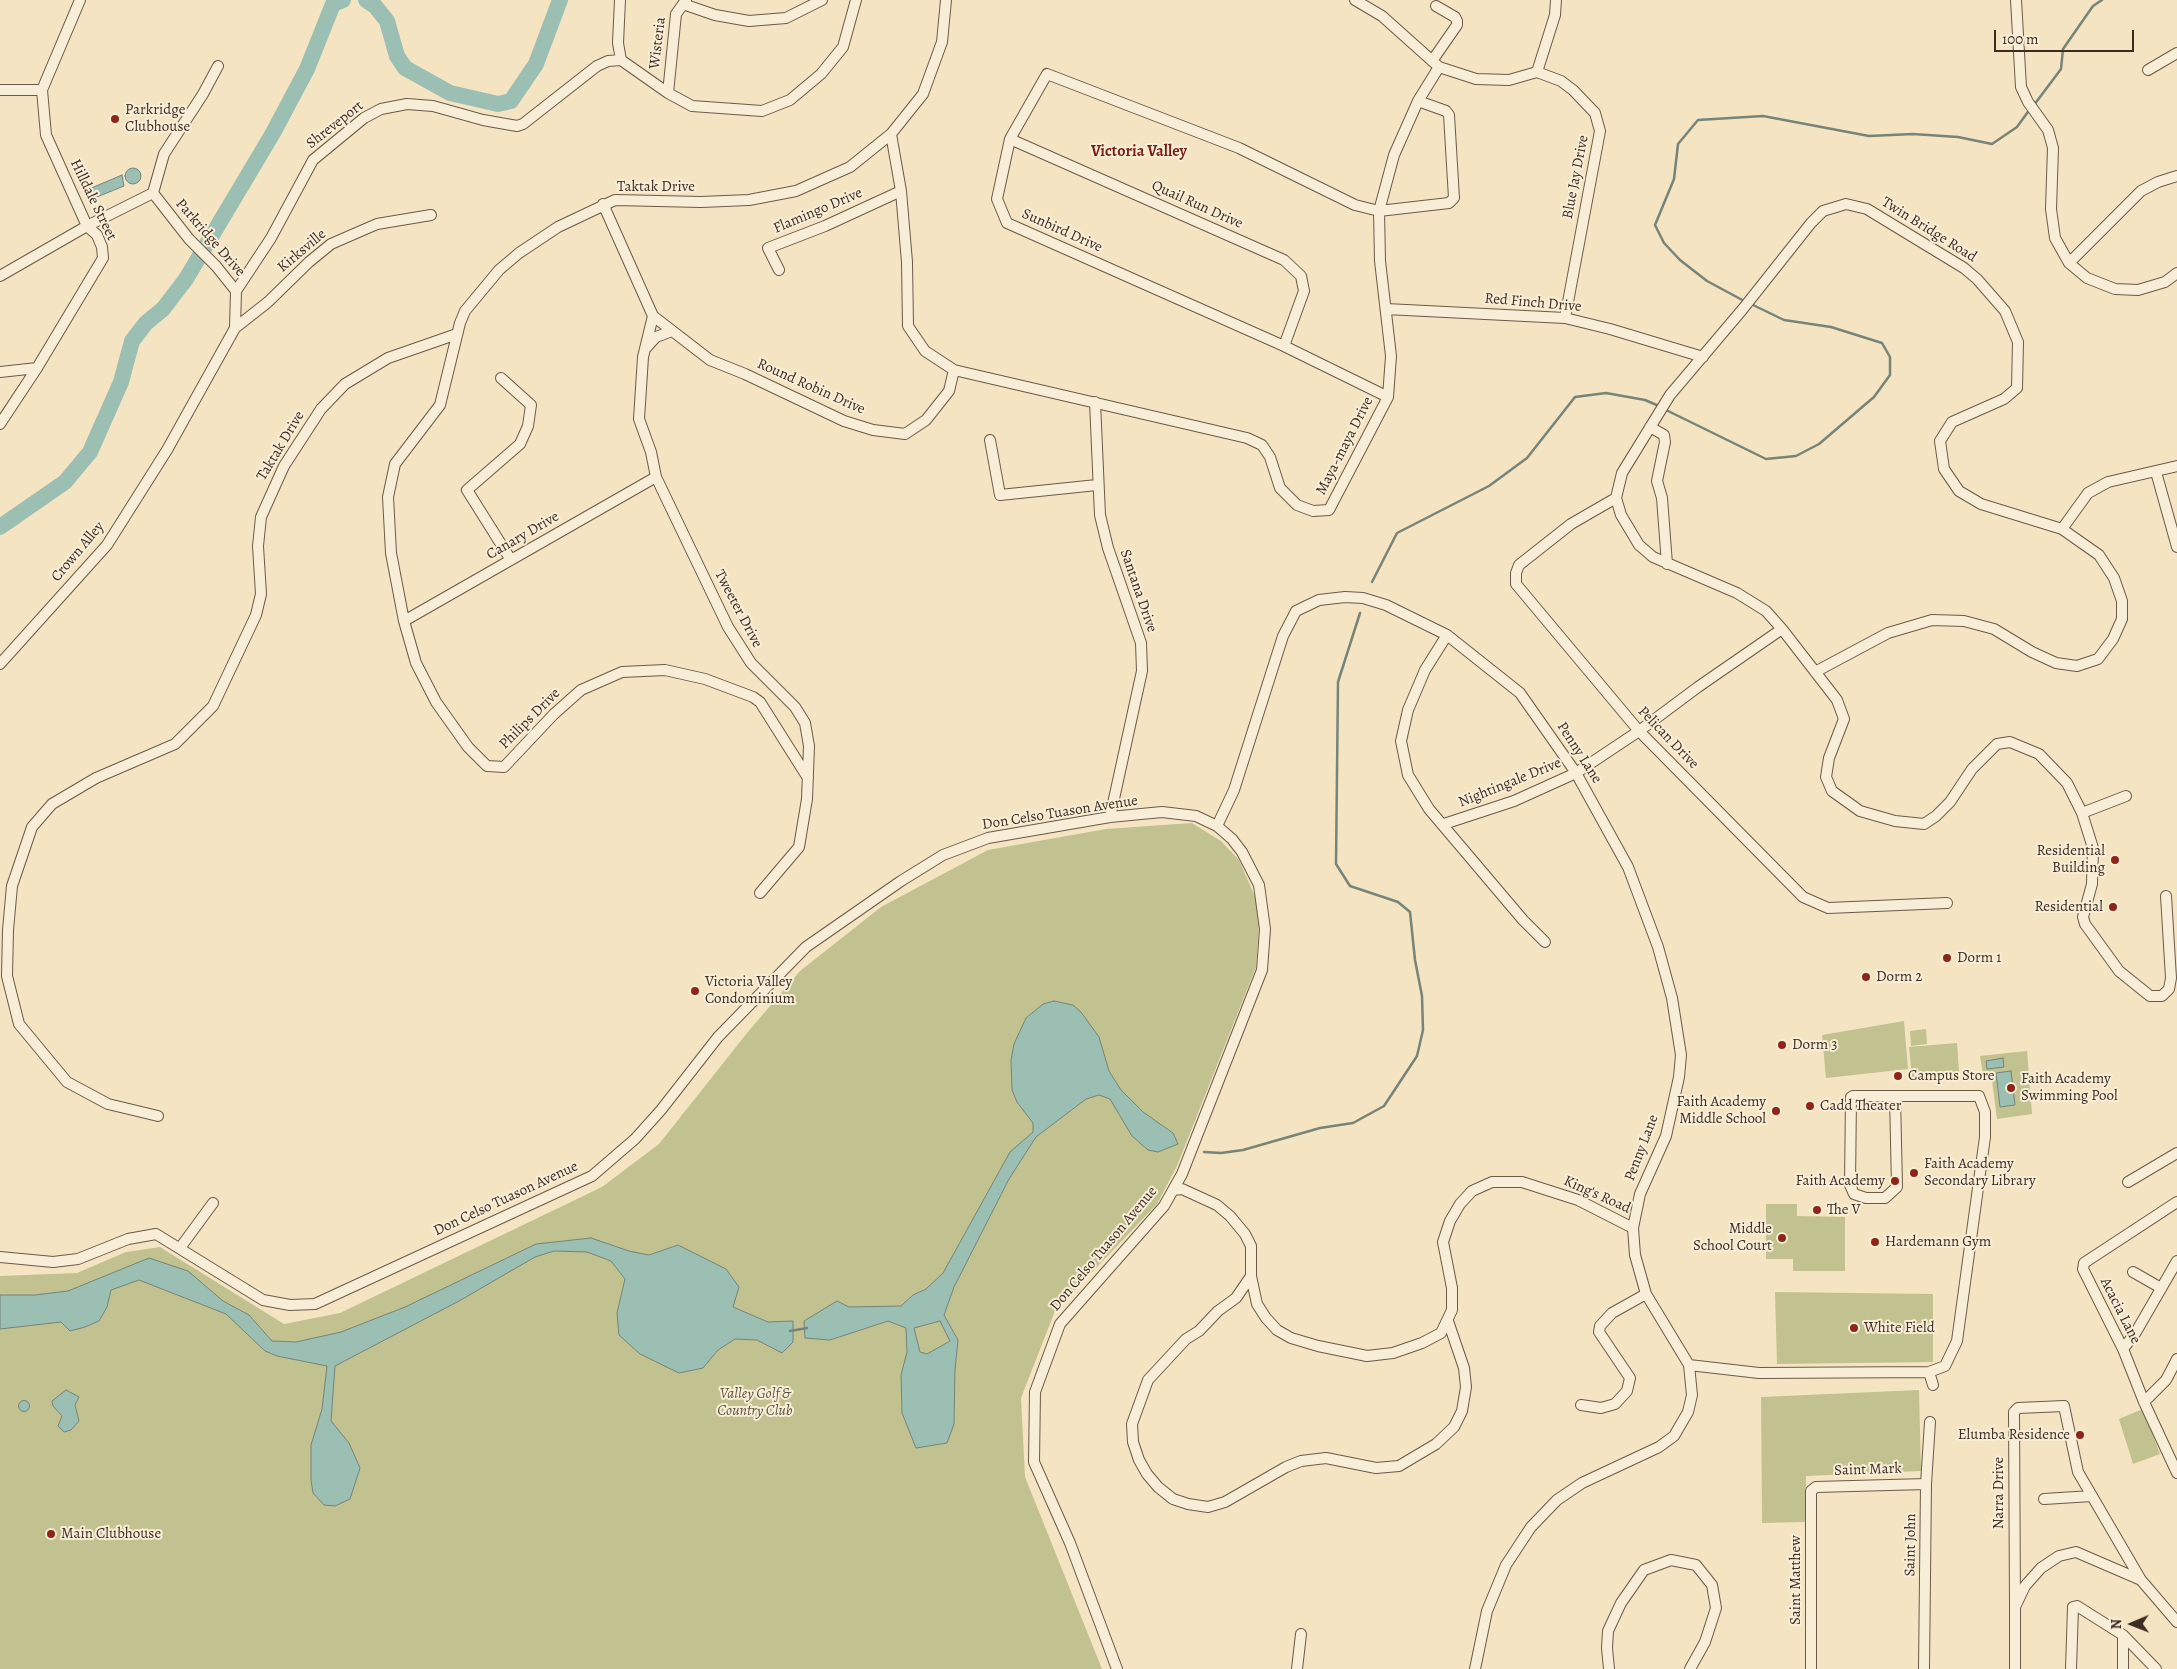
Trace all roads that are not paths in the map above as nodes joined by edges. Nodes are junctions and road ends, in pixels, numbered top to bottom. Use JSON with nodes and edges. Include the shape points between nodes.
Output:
{"nodes":[{"id":1,"x":80,"y":0,"type":"edge"},
{"id":2,"x":620,"y":0,"type":"edge"},
{"id":3,"x":822,"y":0,"type":"edge"},
{"id":4,"x":856,"y":0,"type":"edge"},
{"id":5,"x":946,"y":0,"type":"edge"},
{"id":6,"x":1355,"y":0,"type":"edge"},
{"id":7,"x":1556,"y":0,"type":"edge"},
{"id":8,"x":2016,"y":0,"type":"edge"},
{"id":9,"x":684,"y":2,"type":"edge"},
{"id":10,"x":1436,"y":6,"type":"dead end"},
{"id":11,"x":2177,"y":53,"type":"edge"},
{"id":12,"x":622,"y":60,"type":"junction"},
{"id":13,"x":1436,"y":64,"type":"junction"},
{"id":14,"x":218,"y":66,"type":"dead end"},
{"id":15,"x":2148,"y":70,"type":"dead end"},
{"id":16,"x":1537,"y":72,"type":"junction"},
{"id":17,"x":0,"y":90,"type":"edge"},
{"id":18,"x":42,"y":90,"type":"junction"},
{"id":19,"x":668,"y":93,"type":"junction"},
{"id":20,"x":1418,"y":101,"type":"junction"},
{"id":21,"x":891,"y":134,"type":"junction"},
{"id":22,"x":1010,"y":139,"type":"junction"},
{"id":23,"x":2177,"y":176,"type":"edge"},
{"id":24,"x":901,"y":190,"type":"junction"},
{"id":25,"x":153,"y":194,"type":"junction"},
{"id":26,"x":603,"y":204,"type":"junction"},
{"id":27,"x":1379,"y":211,"type":"junction"},
{"id":28,"x":431,"y":215,"type":"dead end"},
{"id":29,"x":88,"y":226,"type":"junction"},
{"id":30,"x":2069,"y":263,"type":"junction"},
{"id":31,"x":779,"y":270,"type":"dead end"},
{"id":32,"x":2177,"y":273,"type":"edge"},
{"id":33,"x":0,"y":276,"type":"edge"},
{"id":34,"x":236,"y":291,"type":"junction"},
{"id":35,"x":1386,"y":308,"type":"junction"},
{"id":36,"x":653,"y":316,"type":"junction"},
{"id":37,"x":1565,"y":318,"type":"junction"},
{"id":38,"x":235,"y":328,"type":"junction"},
{"id":39,"x":672,"y":330,"type":"junction"},
{"id":40,"x":457,"y":334,"type":"junction"},
{"id":41,"x":1284,"y":346,"type":"junction"},
{"id":42,"x":644,"y":351,"type":"junction"},
{"id":43,"x":1703,"y":357,"type":"junction"},
{"id":44,"x":37,"y":368,"type":"junction"},
{"id":45,"x":954,"y":370,"type":"junction"},
{"id":46,"x":0,"y":372,"type":"edge"},
{"id":47,"x":500,"y":378,"type":"dead end"},
{"id":48,"x":1388,"y":396,"type":"junction"},
{"id":49,"x":1095,"y":402,"type":"junction"},
{"id":50,"x":0,"y":424,"type":"edge"},
{"id":51,"x":1652,"y":424,"type":"junction"},
{"id":52,"x":990,"y":440,"type":"dead end"},
{"id":53,"x":167,"y":450,"type":"joint"},
{"id":54,"x":2177,"y":466,"type":"edge"},
{"id":55,"x":2156,"y":472,"type":"junction"},
{"id":56,"x":656,"y":477,"type":"junction"},
{"id":57,"x":1097,"y":485,"type":"junction"},
{"id":58,"x":1616,"y":498,"type":"junction"},
{"id":59,"x":2062,"y":529,"type":"junction"},
{"id":60,"x":2177,"y":547,"type":"edge"},
{"id":61,"x":511,"y":560,"type":"junction"},
{"id":62,"x":1667,"y":564,"type":"junction"},
{"id":63,"x":404,"y":621,"type":"junction"},
{"id":64,"x":1782,"y":630,"type":"junction"},
{"id":65,"x":1447,"y":635,"type":"junction"},
{"id":66,"x":0,"y":664,"type":"edge"},
{"id":67,"x":1816,"y":672,"type":"junction"},
{"id":68,"x":1639,"y":731,"type":"junction"},
{"id":69,"x":1576,"y":773,"type":"junction"},
{"id":70,"x":808,"y":778,"type":"junction"},
{"id":71,"x":2126,"y":796,"type":"dead end"},
{"id":72,"x":2082,"y":813,"type":"junction"},
{"id":73,"x":1110,"y":817,"type":"junction"},
{"id":74,"x":1444,"y":824,"type":"junction"},
{"id":75,"x":1217,"y":826,"type":"junction"},
{"id":76,"x":760,"y":893,"type":"dead end"},
{"id":77,"x":2166,"y":896,"type":"dead end"},
{"id":78,"x":1947,"y":903,"type":"dead end"},
{"id":79,"x":1545,"y":942,"type":"dead end"},
{"id":80,"x":1895,"y":1096,"type":"junction"},
{"id":81,"x":158,"y":1116,"type":"dead end"},
{"id":82,"x":2177,"y":1153,"type":"edge"},
{"id":83,"x":2128,"y":1182,"type":"dead end"},
{"id":84,"x":1173,"y":1190,"type":"junction"},
{"id":85,"x":2177,"y":1202,"type":"edge"},
{"id":86,"x":213,"y":1203,"type":"dead end"},
{"id":87,"x":1633,"y":1228,"type":"junction"},
{"id":88,"x":180,"y":1248,"type":"junction"},
{"id":89,"x":0,"y":1257,"type":"edge"},
{"id":90,"x":2177,"y":1261,"type":"edge"},
{"id":91,"x":2133,"y":1272,"type":"dead end"},
{"id":92,"x":1251,"y":1276,"type":"junction"},
{"id":93,"x":2160,"y":1288,"type":"junction"},
{"id":94,"x":1646,"y":1294,"type":"junction"},
{"id":95,"x":1448,"y":1321,"type":"junction"},
{"id":96,"x":2123,"y":1349,"type":"junction"},
{"id":97,"x":2177,"y":1359,"type":"edge"},
{"id":98,"x":1689,"y":1366,"type":"junction"},
{"id":99,"x":1929,"y":1372,"type":"junction"},
{"id":100,"x":1933,"y":1385,"type":"dead end"},
{"id":101,"x":2144,"y":1402,"type":"junction"},
{"id":102,"x":1581,"y":1405,"type":"dead end"},
{"id":103,"x":1930,"y":1422,"type":"dead end"},
{"id":104,"x":2177,"y":1444,"type":"edge"},
{"id":105,"x":2167,"y":1450,"type":"junction"},
{"id":106,"x":2177,"y":1473,"type":"edge"},
{"id":107,"x":1926,"y":1484,"type":"junction"},
{"id":108,"x":1811,"y":1491,"type":"joint"},
{"id":109,"x":2092,"y":1496,"type":"junction"},
{"id":110,"x":2044,"y":1499,"type":"dead end"},
{"id":111,"x":2141,"y":1580,"type":"junction"},
{"id":112,"x":2015,"y":1607,"type":"junction"},
{"id":113,"x":2177,"y":1622,"type":"edge"},
{"id":114,"x":1301,"y":1634,"type":"dead end"},
{"id":115,"x":2123,"y":1635,"type":"junction"},
{"id":116,"x":1117,"y":1669,"type":"edge"},
{"id":117,"x":1297,"y":1669,"type":"edge"},
{"id":118,"x":1476,"y":1669,"type":"edge"},
{"id":119,"x":1609,"y":1669,"type":"edge"},
{"id":120,"x":1690,"y":1669,"type":"edge"},
{"id":121,"x":1811,"y":1669,"type":"edge"},
{"id":122,"x":1924,"y":1669,"type":"edge"},
{"id":123,"x":2015,"y":1669,"type":"edge"},
{"id":124,"x":2070,"y":1669,"type":"edge"},
{"id":125,"x":2122,"y":1669,"type":"edge"},
{"id":126,"x":2156,"y":1669,"type":"edge"}],
"edges":[{"from":1,"to":18,"type":"street","name":"Hilldale Street"},
{"from":2,"to":12,"type":"street","via":[[618,42]]},
{"from":3,"to":9,"type":"street","via":[[786,18],[749,21],[715,15]]},
{"from":4,"to":19,"type":"street","via":[[843,47],[821,74],[790,100],[762,111],[742,110],[692,106]]},
{"from":5,"to":21,"type":"street","name":"Taktak Drive","via":[[942,42],[923,94]]},
{"from":6,"to":13,"type":"street","via":[[1382,16]]},
{"from":7,"to":16,"type":"street","via":[[1555,14]]},
{"from":8,"to":30,"type":"street","via":[[2021,87],[2048,130],[2053,148],[2051,209],[2055,238]]},
{"from":9,"to":19,"type":"street","name":"Wisteria","via":[[676,14]]},
{"from":10,"to":13,"type":"street","name":"Maya-maya Drive","via":[[1457,21]]},
{"from":11,"to":15,"type":"street"},
{"from":12,"to":19,"type":"street"},
{"from":12,"to":34,"type":"street","name":"Shreveport","via":[[597,66],[517,126],[433,106],[407,104],[381,109],[364,118],[313,160],[271,238]]},
{"from":13,"to":16,"type":"street","via":[[1484,79],[1509,80]]},
{"from":13,"to":20,"type":"street","name":"Maya-maya Drive"},
{"from":14,"to":25,"type":"street","via":[[164,154]]},
{"from":16,"to":37,"type":"street","name":"Blue Jay Drive","via":[[1561,81],[1573,90],[1595,113],[1600,131]]},
{"from":17,"to":18,"type":"street"},
{"from":18,"to":29,"type":"street","name":"Hilldale Street","via":[[46,135]]},
{"from":20,"to":27,"type":"street","name":"Maya-maya Drive","via":[[1394,155]]},
{"from":20,"to":27,"type":"street","via":[[1449,115],[1454,198],[1449,203]]},
{"from":21,"to":24,"type":"street"},
{"from":21,"to":26,"type":"street","name":"Taktak Drive","via":[[850,167],[796,191],[749,200],[615,200]]},
{"from":22,"to":27,"type":"street","name":"Sunbird Drive","via":[[1047,74],[1239,148],[1355,204]]},
{"from":22,"to":41,"type":"street","name":"Sunbird Drive","via":[[997,199],[1007,223]]},
{"from":22,"to":41,"type":"street","name":"Quail Run Drive","via":[[1284,260],[1301,276],[1304,291]]},
{"from":23,"to":30,"type":"street","via":[[2141,191]]},
{"from":24,"to":31,"type":"street","name":"Flamingo Drive","via":[[825,226],[768,248]]},
{"from":24,"to":45,"type":"street","via":[[908,326],[925,351]]},
{"from":25,"to":29,"type":"street"},
{"from":25,"to":34,"type":"street","name":"Parkridge Drive"},
{"from":26,"to":36,"type":"street","name":"Round Robin Drive"},
{"from":26,"to":40,"type":"street","name":"Taktak Drive","via":[[558,227],[499,270],[465,312]]},
{"from":27,"to":35,"type":"street","name":"Maya-maya Drive","via":[[1380,261]]},
{"from":28,"to":38,"type":"street","name":"Kirksville","via":[[376,224],[331,244]]},
{"from":29,"to":33,"type":"street"},
{"from":29,"to":44,"type":"street","name":"Hilldale Street","via":[[97,235],[103,258]]},
{"from":30,"to":32,"type":"street","via":[[2087,278],[2115,289],[2138,290],[2165,282]]},
{"from":34,"to":38,"type":"street","name":"Parkridge Drive"},
{"from":35,"to":37,"type":"street","name":"Red Finch Drive"},
{"from":35,"to":48,"type":"street","name":"Maya-maya Drive","via":[[1391,356]]},
{"from":36,"to":39,"type":"street","name":"Round Robin Drive"},
{"from":36,"to":42,"type":"street","name":"Tweeter Drive"},
{"from":37,"to":43,"type":"street","name":"Red Finch Drive","via":[[1610,328]]},
{"from":38,"to":53,"type":"street","name":"Parkridge Drive"},
{"from":39,"to":42,"type":"street","via":[[656,337]]},
{"from":39,"to":45,"type":"street","name":"Round Robin Drive","via":[[710,360],[844,421],[873,430],[905,434],[926,420],[948,391]]},
{"from":40,"to":63,"type":"street","name":"Philips Drive","via":[[440,405],[395,464],[388,497],[391,552]]},
{"from":40,"to":81,"type":"street","name":"Taktak Drive","via":[[388,358],[345,384],[321,408],[294,449],[271,491],[261,518],[258,546],[262,594],[256,615],[213,706],[175,744],[96,778],[52,804],[32,828],[12,886],[8,930],[7,976],[19,1024],[67,1082],[108,1104]]},
{"from":41,"to":48,"type":"street","name":"Sunbird Drive"},
{"from":42,"to":56,"type":"street","name":"Tweeter Drive","via":[[639,419]]},
{"from":43,"to":51,"type":"street","name":"Twin Bridge Road","via":[[1670,395]]},
{"from":43,"to":59,"type":"street","name":"Twin Bridge Road","via":[[1817,217],[1830,208],[1846,204],[1867,209],[1978,279],[2005,311],[2018,342],[2017,388],[2004,399],[1952,422],[1940,441],[1944,468],[1959,491],[1981,504]]},
{"from":44,"to":46,"type":"street"},
{"from":44,"to":50,"type":"street","name":"Hilldale Street"},
{"from":45,"to":49,"type":"street","name":"Maya-maya Drive"},
{"from":47,"to":61,"type":"street","via":[[531,404],[528,426],[520,444],[467,490]]},
{"from":48,"to":49,"type":"street","name":"Maya-maya Drive","via":[[1335,501],[1329,510],[1313,511],[1297,504],[1280,488],[1270,457],[1262,445],[1221,431]]},
{"from":49,"to":57,"type":"street","name":"Santana Drive"},
{"from":51,"to":58,"type":"street","name":"Twin Bridge Road","via":[[1622,473]]},
{"from":51,"to":62,"type":"street","via":[[1664,434],[1665,442],[1657,481],[1662,498]]},
{"from":52,"to":57,"type":"street","via":[[1000,495]]},
{"from":53,"to":66,"type":"street","name":"Crown Alley","via":[[106,545]]},
{"from":54,"to":55,"type":"street"},
{"from":55,"to":59,"type":"street","via":[[2108,482],[2088,493]]},
{"from":55,"to":60,"type":"street"},
{"from":56,"to":61,"type":"street","name":"Canary Drive"},
{"from":56,"to":70,"type":"street","name":"Tweeter Drive","via":[[728,627],[751,663],[795,707],[806,723]]},
{"from":57,"to":73,"type":"street","name":"Santana Drive","via":[[1108,548],[1141,643],[1142,671]]},
{"from":58,"to":62,"type":"street","via":[[1621,515],[1639,544]]},
{"from":58,"to":68,"type":"street","name":"Pelican Drive","via":[[1571,524],[1519,565],[1516,584]]},
{"from":59,"to":67,"type":"street","name":"Twin Bridge Road","via":[[2099,555],[2114,578],[2122,602],[2122,619],[2113,639],[2098,659],[2078,666],[2056,663],[1994,629],[1964,620],[1932,620],[1888,633]]},
{"from":61,"to":63,"type":"street","name":"Canary Drive"},
{"from":62,"to":64,"type":"street","via":[[1737,593],[1766,611]]},
{"from":63,"to":70,"type":"street","name":"Philips Drive","via":[[416,663],[436,702],[468,747],[487,766],[504,767],[581,690],[622,672],[665,670],[705,679],[760,702]]},
{"from":64,"to":67,"type":"street"},
{"from":64,"to":68,"type":"street","name":"Nightingale Drive"},
{"from":65,"to":69,"type":"street","name":"Penny Lane","via":[[1520,693]]},
{"from":65,"to":74,"type":"street","via":[[1425,670],[1408,710],[1401,741],[1408,775],[1429,809]]},
{"from":65,"to":75,"type":"street","name":"Penny Lane","via":[[1386,605],[1363,598],[1319,600],[1296,611],[1283,636],[1234,790]]},
{"from":67,"to":72,"type":"street","via":[[1837,700],[1844,719],[1829,758],[1826,776],[1832,791],[1860,811],[1895,822],[1924,824],[1950,802],[1972,769],[1997,744],[2010,742],[2039,754],[2067,783]]},
{"from":68,"to":69,"type":"street","name":"Nightingale Drive"},
{"from":68,"to":78,"type":"street","name":"Pelican Drive","via":[[1803,897],[1828,908]]},
{"from":69,"to":74,"type":"street","name":"Nightingale Drive","via":[[1514,801]]},
{"from":69,"to":87,"type":"street","name":"Penny Lane","via":[[1628,867],[1641,900],[1662,964],[1680,1039],[1679,1077],[1666,1136],[1640,1194]]},
{"from":70,"to":76,"type":"street","name":"Tweeter Drive","via":[[799,847]]},
{"from":71,"to":72,"type":"street"},
{"from":72,"to":77,"type":"street","via":[[2093,848],[2092,884],[2083,917],[2085,924],[2119,971],[2150,996],[2162,996],[2169,990],[2172,978]]},
{"from":73,"to":75,"type":"street","name":"Don Celso Tuason Avenue","via":[[1162,812],[1196,816]]},
{"from":73,"to":88,"type":"street","name":"Don Celso Tuason Avenue","via":[[988,838],[926,866],[806,947],[718,1037],[635,1139],[592,1176],[336,1295],[315,1304],[290,1305],[263,1300]]},
{"from":74,"to":79,"type":"street"},
{"from":75,"to":84,"type":"street","name":"Don Celso Tuason Avenue","via":[[1242,852],[1258,885],[1265,929],[1262,970],[1218,1087]]},
{"from":80,"to":80,"type":"street","via":[[1853,1096],[1850,1100],[1850,1185],[1854,1194],[1885,1198],[1897,1187]]},
{"from":80,"to":99,"type":"street","via":[[1980,1096],[1985,1112],[1958,1341],[1946,1366]]},
{"from":82,"to":83,"type":"street"},
{"from":84,"to":92,"type":"street","via":[[1182,1189],[1217,1205],[1230,1216],[1251,1246]]},
{"from":84,"to":116,"type":"street","name":"Don Celso Tuason Avenue","via":[[1164,1206],[1060,1324],[1035,1392],[1034,1462],[1070,1543]]},
{"from":85,"to":96,"type":"street","name":"Acacia Lane","via":[[2084,1263],[2085,1276]]},
{"from":86,"to":88,"type":"street"},
{"from":87,"to":94,"type":"street","name":"Penny Lane","via":[[1634,1255]]},
{"from":87,"to":95,"type":"street","name":"King's Road","via":[[1578,1200],[1522,1182],[1492,1182],[1472,1191],[1450,1221],[1443,1242],[1452,1288],[1452,1310]]},
{"from":88,"to":89,"type":"street","name":"Don Celso Tuason Avenue","via":[[156,1234],[128,1239],[78,1259],[53,1262]]},
{"from":90,"to":93,"type":"street"},
{"from":91,"to":93,"type":"street"},
{"from":92,"to":95,"type":"street","via":[[1258,1304],[1277,1330],[1291,1338],[1341,1352],[1367,1356],[1392,1353],[1422,1344],[1441,1333]]},
{"from":92,"to":95,"type":"street","via":[[1236,1298],[1186,1339],[1148,1380],[1132,1424],[1133,1442],[1148,1474],[1158,1487],[1188,1504],[1208,1507],[1225,1502],[1301,1461],[1326,1458],[1376,1468],[1399,1466],[1436,1444],[1454,1427],[1462,1411],[1466,1387],[1464,1368]]},
{"from":93,"to":96,"type":"street"},
{"from":94,"to":98,"type":"street","name":"Penny Lane"},
{"from":94,"to":102,"type":"street","via":[[1612,1313],[1600,1326],[1599,1332],[1630,1378],[1627,1391],[1615,1404],[1601,1408]]},
{"from":96,"to":101,"type":"street","name":"Acacia Lane"},
{"from":97,"to":101,"type":"street","via":[[2166,1380]]},
{"from":98,"to":99,"type":"street","via":[[1759,1374]]},
{"from":98,"to":118,"type":"street","name":"Penny Lane","via":[[1692,1395],[1688,1412],[1674,1436],[1659,1447],[1582,1483],[1557,1500],[1531,1527],[1506,1565],[1487,1611]]},
{"from":99,"to":100,"type":"street"},
{"from":101,"to":105,"type":"street","name":"Acacia Lane"},
{"from":103,"to":107,"type":"street","name":"Saint John"},
{"from":104,"to":105,"type":"street"},
{"from":105,"to":106,"type":"street","name":"Acacia Lane"},
{"from":107,"to":108,"type":"street","name":"Saint Mark","via":[[1816,1487]]},
{"from":107,"to":122,"type":"street","name":"Saint John"},
{"from":108,"to":121,"type":"street","name":"Saint Matthew"},
{"from":109,"to":110,"type":"street"},
{"from":109,"to":111,"type":"street","name":"Narra Drive"},
{"from":109,"to":112,"type":"street","name":"Narra Drive","via":[[2078,1472],[2064,1406],[2015,1410]]},
{"from":111,"to":112,"type":"street","via":[[2076,1552],[2059,1556],[2041,1568]]},
{"from":111,"to":113,"type":"street","name":"Narra Drive"},
{"from":112,"to":123,"type":"street"},
{"from":114,"to":117,"type":"street"},
{"from":115,"to":124,"type":"street","via":[[2077,1606],[2073,1607]]},
{"from":115,"to":125,"type":"street"},
{"from":115,"to":126,"type":"street"},
{"from":119,"to":120,"type":"street","via":[[1608,1631],[1621,1603],[1644,1570],[1671,1560],[1696,1565],[1712,1585],[1716,1608],[1705,1642]]}]}
